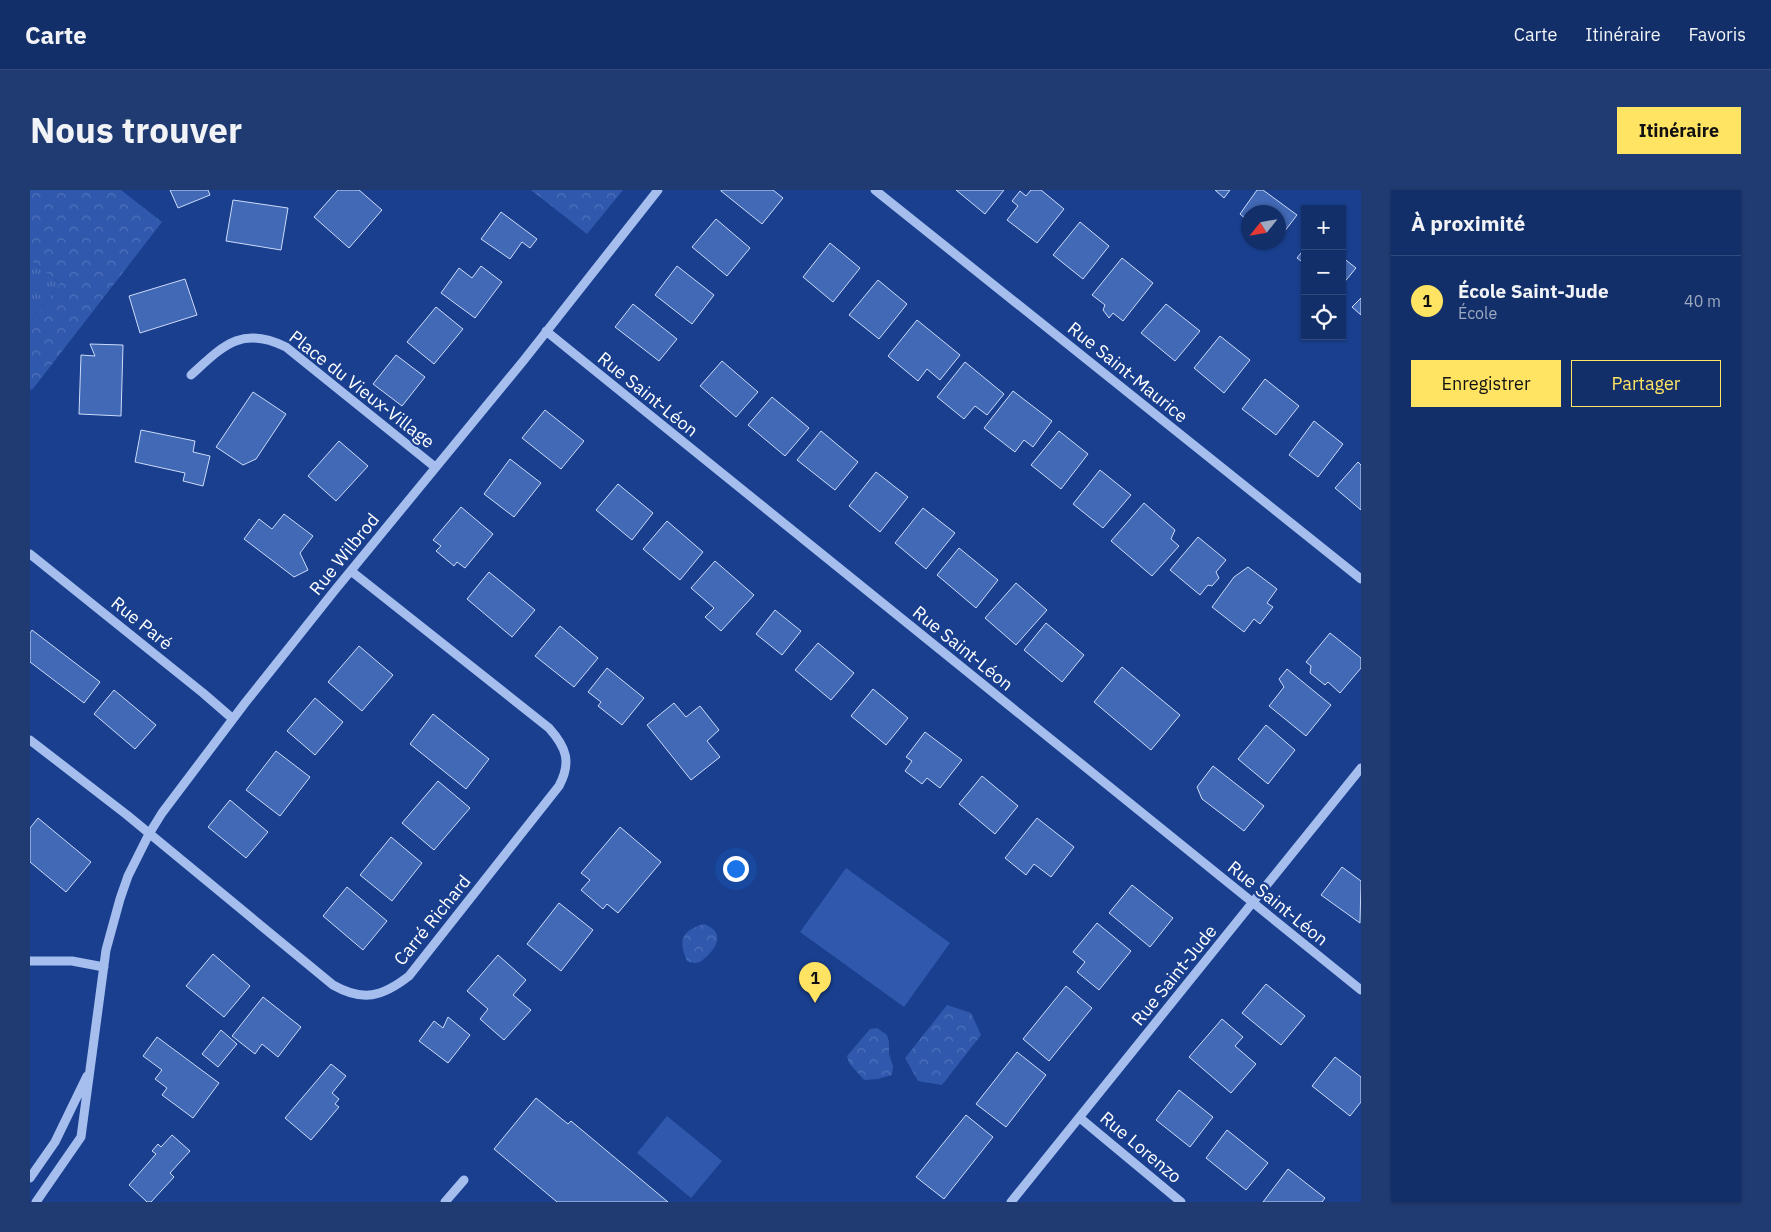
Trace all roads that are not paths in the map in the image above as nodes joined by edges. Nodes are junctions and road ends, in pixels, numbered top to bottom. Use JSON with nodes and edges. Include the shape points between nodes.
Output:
{"nodes":[{"id":1,"x":658,"y":190,"type":"edge"},
{"id":2,"x":874,"y":190,"type":"edge"},
{"id":3,"x":546,"y":331,"type":"junction"},
{"id":4,"x":190,"y":375,"type":"dead end"},
{"id":5,"x":435,"y":467,"type":"junction"},
{"id":6,"x":30,"y":554,"type":"edge"},
{"id":7,"x":351,"y":571,"type":"junction"},
{"id":8,"x":1361,"y":579,"type":"edge"},
{"id":9,"x":233,"y":719,"type":"junction"},
{"id":10,"x":30,"y":740,"type":"edge"},
{"id":11,"x":1361,"y":768,"type":"edge"},
{"id":12,"x":149,"y":834,"type":"junction"},
{"id":13,"x":1251,"y":903,"type":"junction"},
{"id":14,"x":30,"y":961,"type":"edge"},
{"id":15,"x":104,"y":967,"type":"junction"},
{"id":16,"x":1361,"y":990,"type":"edge"},
{"id":17,"x":91,"y":1067,"type":"junction"},
{"id":18,"x":1080,"y":1118,"type":"junction"},
{"id":19,"x":30,"y":1178,"type":"edge"},
{"id":20,"x":464,"y":1180,"type":"dead end"},
{"id":21,"x":36,"y":1202,"type":"edge"},
{"id":22,"x":445,"y":1202,"type":"edge"},
{"id":23,"x":1011,"y":1202,"type":"edge"},
{"id":24,"x":1181,"y":1202,"type":"edge"}],
"edges":[{"from":1,"to":3,"type":"street","name":"Rue Wilbrod"},
{"from":2,"to":8,"type":"street","name":"Rue Saint-Maurice"},
{"from":3,"to":5,"type":"street","name":"Rue Wilbrod"},
{"from":3,"to":13,"type":"street","name":"Rue Saint-Léon"},
{"from":4,"to":5,"type":"street","name":"Place du Vieux-Village","via":[[238,339],[274,341],[286,347]]},
{"from":5,"to":7,"type":"street","name":"Rue Wilbrod"},
{"from":6,"to":9,"type":"street","name":"Rue Paré"},
{"from":7,"to":9,"type":"street","name":"Rue Wilbrod"},
{"from":7,"to":12,"type":"street","name":"Carré Richard","via":[[557,737],[567,765],[559,786],[409,976],[386,992],[371,996],[359,996],[333,985]]},
{"from":9,"to":12,"type":"street","name":"Rue Wilbrod"},
{"from":10,"to":12,"type":"street","name":"Carré Richard"},
{"from":11,"to":13,"type":"street","name":"Rue Saint-Jude"},
{"from":12,"to":15,"type":"street","name":"Rue Wilbrod","via":[[120,899]]},
{"from":13,"to":16,"type":"street","name":"Rue Saint-Léon"},
{"from":13,"to":18,"type":"street","name":"Rue Saint-Jude"},
{"from":14,"to":15,"type":"street","via":[[72,961]]},
{"from":15,"to":17,"type":"street","name":"Rue Wilbrod"},
{"from":17,"to":19,"type":"street","name":"Rue Wilbrod","via":[[58,1136]]},
{"from":17,"to":21,"type":"street","name":"Rue Wilbrod","via":[[80,1137]]},
{"from":18,"to":23,"type":"street","name":"Rue Saint-Jude"},
{"from":18,"to":24,"type":"street","name":"Rue Lorenzo"},
{"from":20,"to":22,"type":"street"}]}
